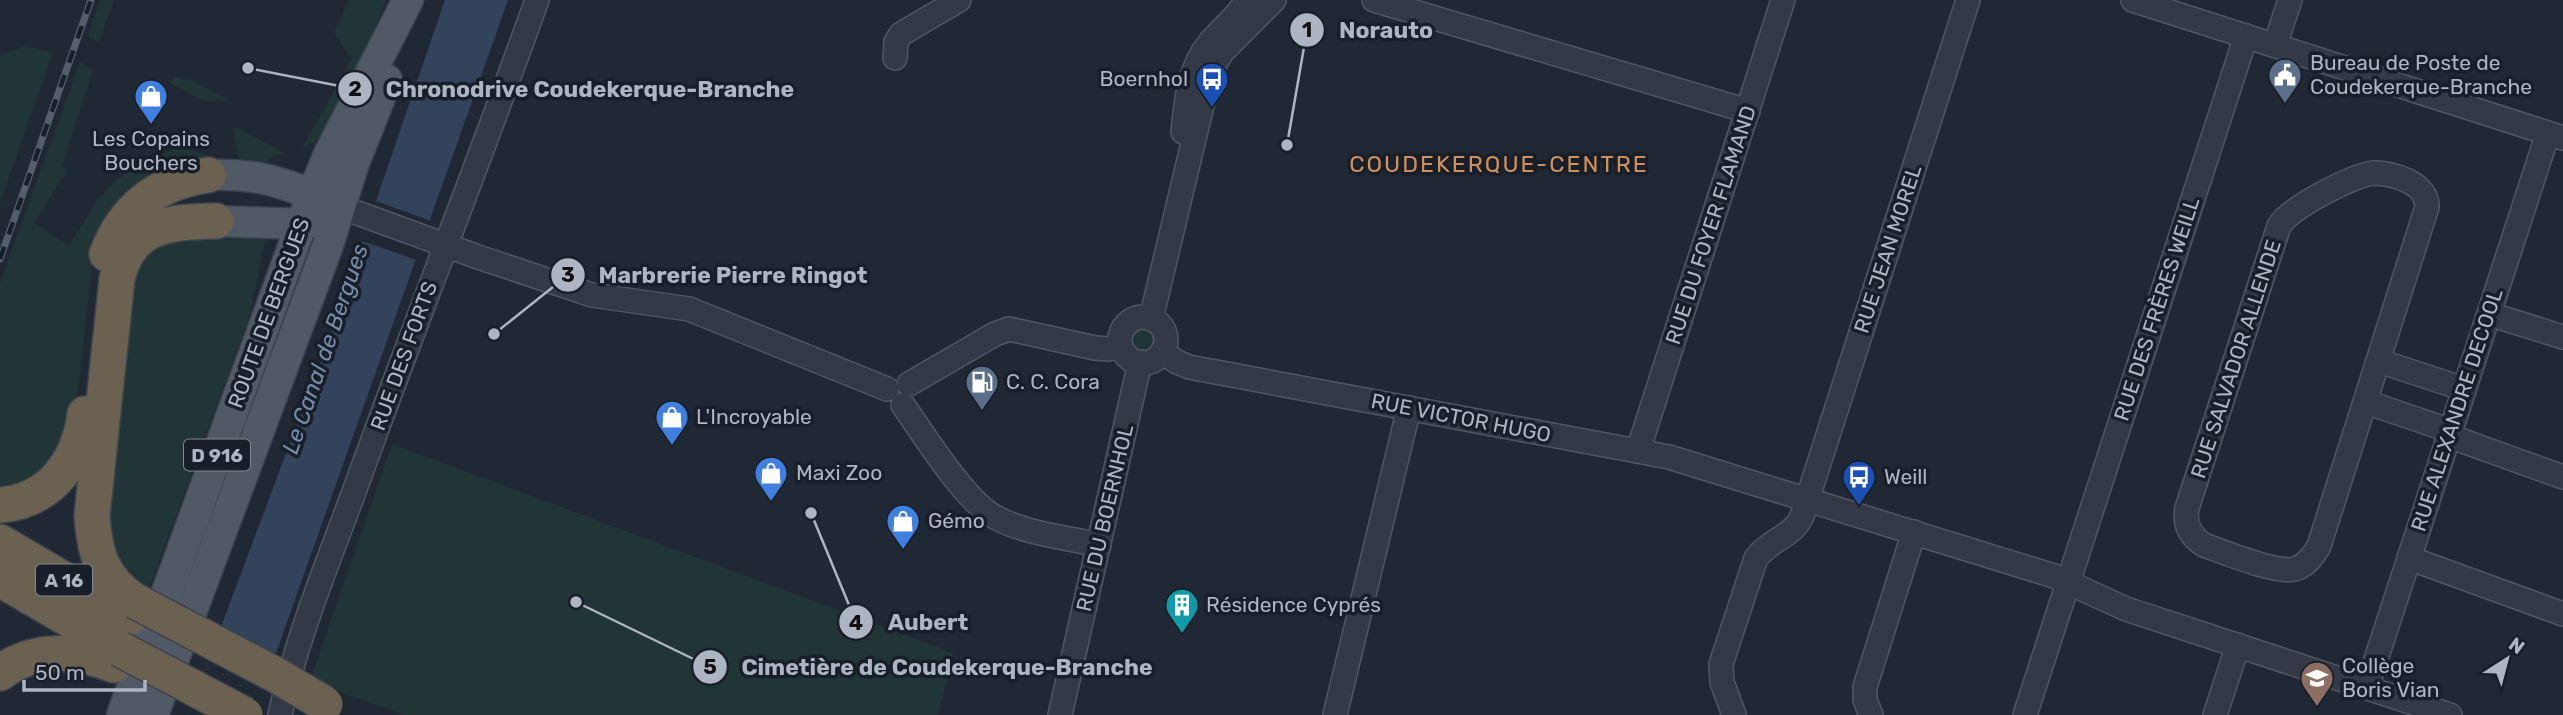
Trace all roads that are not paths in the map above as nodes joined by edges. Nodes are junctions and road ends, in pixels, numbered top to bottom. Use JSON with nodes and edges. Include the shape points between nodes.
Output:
{"nodes":[{"id":1,"x":410,"y":0,"type":"edge"},
{"id":2,"x":537,"y":0,"type":"edge"},
{"id":3,"x":959,"y":0,"type":"edge"},
{"id":4,"x":1247,"y":0,"type":"edge"},
{"id":5,"x":1274,"y":0,"type":"edge"},
{"id":6,"x":1374,"y":0,"type":"edge"},
{"id":7,"x":1783,"y":0,"type":"edge"},
{"id":8,"x":1968,"y":0,"type":"edge"},
{"id":9,"x":2133,"y":0,"type":"edge"},
{"id":10,"x":2290,"y":0,"type":"edge"},
{"id":11,"x":2246,"y":36,"type":"junction"},
{"id":12,"x":2275,"y":45,"type":"junction"},
{"id":13,"x":894,"y":58,"type":"dead end"},
{"id":14,"x":1748,"y":111,"type":"junction"},
{"id":15,"x":2555,"y":135,"type":"edge"},
{"id":16,"x":208,"y":175,"type":"joint"},
{"id":17,"x":312,"y":195,"type":"junction"},
{"id":18,"x":352,"y":211,"type":"junction"},
{"id":19,"x":216,"y":221,"type":"joint"},
{"id":20,"x":1174,"y":222,"type":"junction"},
{"id":21,"x":301,"y":224,"type":"junction"},
{"id":22,"x":437,"y":242,"type":"junction"},
{"id":23,"x":2489,"y":314,"type":"junction"},
{"id":24,"x":1151,"y":319,"type":"junction"},
{"id":25,"x":2563,"y":337,"type":"edge"},
{"id":26,"x":1121,"y":346,"type":"junction"},
{"id":27,"x":1162,"y":352,"type":"junction"},
{"id":28,"x":2379,"y":361,"type":"junction"},
{"id":29,"x":1140,"y":362,"type":"junction"},
{"id":30,"x":2464,"y":389,"type":"junction"},
{"id":31,"x":900,"y":393,"type":"junction"},
{"id":32,"x":2366,"y":402,"type":"junction"},
{"id":33,"x":1409,"y":408,"type":"junction"},
{"id":34,"x":2450,"y":433,"type":"junction"},
{"id":35,"x":1638,"y":451,"type":"junction"},
{"id":36,"x":2563,"y":477,"type":"edge"},
{"id":37,"x":1806,"y":502,"type":"junction"},
{"id":38,"x":0,"y":505,"type":"edge"},
{"id":39,"x":1913,"y":538,"type":"junction"},
{"id":40,"x":0,"y":542,"type":"edge"},
{"id":41,"x":1099,"y":545,"type":"junction"},
{"id":42,"x":2409,"y":558,"type":"junction"},
{"id":43,"x":0,"y":579,"type":"edge"},
{"id":44,"x":2065,"y":590,"type":"junction"},
{"id":45,"x":2563,"y":614,"type":"edge"},
{"id":46,"x":124,"y":633,"type":"junction"},
{"id":47,"x":2238,"y":645,"type":"junction"},
{"id":48,"x":0,"y":673,"type":"edge"},
{"id":49,"x":2367,"y":687,"type":"junction"},
{"id":50,"x":328,"y":711,"type":"edge"},
{"id":51,"x":1339,"y":714,"type":"edge"},
{"id":52,"x":122,"y":715,"type":"edge"},
{"id":53,"x":153,"y":715,"type":"edge"},
{"id":54,"x":207,"y":715,"type":"edge"},
{"id":55,"x":245,"y":715,"type":"edge"},
{"id":56,"x":280,"y":715,"type":"edge"},
{"id":57,"x":1060,"y":715,"type":"edge"},
{"id":58,"x":1734,"y":715,"type":"edge"},
{"id":59,"x":1871,"y":715,"type":"edge"},
{"id":60,"x":2025,"y":715,"type":"edge"},
{"id":61,"x":2215,"y":715,"type":"edge"},
{"id":62,"x":2451,"y":715,"type":"edge"}],
"edges":[{"from":1,"to":17,"type":"main road","name":"ROUTE DE BERGUES","number":"D 916"},
{"from":1,"to":18,"type":"main road","name":"ROUTE DE BERGUES","number":"D 916","via":[[399,49],[356,157]]},
{"from":2,"to":22,"type":"street","name":"RUE DES FORTS","via":[[496,117]]},
{"from":3,"to":13,"type":"street","via":[[901,34]]},
{"from":4,"to":20,"type":"street","via":[[1208,44],[1193,72]]},
{"from":5,"to":20,"type":"street","via":[[1213,66]]},
{"from":6,"to":14,"type":"street"},
{"from":7,"to":14,"type":"street","name":"RUE DU FOYER FLAMAND"},
{"from":8,"to":37,"type":"street","name":"RUE JEAN MOREL"},
{"from":9,"to":11,"type":"street"},
{"from":10,"to":12,"type":"street"},
{"from":11,"to":12,"type":"street"},
{"from":11,"to":44,"type":"street","name":"RUE DES FRÈRES WEILL"},
{"from":12,"to":15,"type":"street"},
{"from":14,"to":35,"type":"street","name":"RUE DU FOYER FLAMAND"},
{"from":15,"to":23,"type":"street","name":"RUE ALEXANDRE DECOOL"},
{"from":16,"to":17,"type":"main road","via":[[261,177]]},
{"from":16,"to":38,"type":"highway","via":[[183,179],[157,191],[121,225],[102,271],[76,452],[63,473],[44,490]]},
{"from":17,"to":18,"type":"main road"},
{"from":17,"to":21,"type":"main road","name":"ROUTE DE BERGUES","number":"D 916"},
{"from":18,"to":21,"type":"main road"},
{"from":18,"to":22,"type":"street"},
{"from":18,"to":53,"type":"main road","name":"ROUTE DE BERGUES","number":"D 916"},
{"from":19,"to":21,"type":"main road"},
{"from":19,"to":46,"type":"highway","via":[[156,227],[134,244],[119,270],[92,516],[97,551],[115,587]]},
{"from":20,"to":24,"type":"street"},
{"from":21,"to":52,"type":"main road","name":"ROUTE DE BERGUES","number":"D 916"},
{"from":22,"to":31,"type":"street","via":[[592,295],[685,307]]},
{"from":22,"to":56,"type":"street","name":"RUE DES FORTS","via":[[412,331],[292,665]]},
{"from":23,"to":25,"type":"street"},
{"from":23,"to":30,"type":"street","name":"RUE ALEXANDRE DECOOL"},
{"from":24,"to":26,"type":"street","via":[[1128,323]]},
{"from":24,"to":27,"type":"street","via":[[1164,332]]},
{"from":26,"to":29,"type":"street","via":[[1128,357]]},
{"from":26,"to":31,"type":"street","via":[[1095,348],[1009,329]]},
{"from":27,"to":29,"type":"street","via":[[1154,360]]},
{"from":27,"to":33,"type":"street","name":"RUE VICTOR HUGO","via":[[1189,367]]},
{"from":28,"to":30,"type":"street"},
{"from":28,"to":32,"type":"street","name":"RUE SALVADOR ALLENDE"},
{"from":28,"to":32,"type":"street","name":"RUE SALVADOR ALLENDE","via":[[2428,202],[2416,185],[2378,173],[2358,177],[2295,210],[2279,226],[2187,508],[2185,521],[2193,536],[2211,547],[2278,569],[2306,563],[2321,540]]},
{"from":29,"to":41,"type":"street","name":"RUE DU BOERNHOL"},
{"from":30,"to":34,"type":"street","name":"RUE ALEXANDRE DECOOL"},
{"from":31,"to":41,"type":"street","via":[[968,494],[988,512],[1018,526]]},
{"from":32,"to":34,"type":"street"},
{"from":33,"to":35,"type":"street","name":"RUE VICTOR HUGO"},
{"from":33,"to":51,"type":"street"},
{"from":34,"to":36,"type":"street"},
{"from":34,"to":42,"type":"street","name":"RUE ALEXANDRE DECOOL"},
{"from":35,"to":37,"type":"street","name":"RUE VICTOR HUGO"},
{"from":37,"to":39,"type":"street","name":"RUE VICTOR HUGO","via":[[1844,522]]},
{"from":37,"to":58,"type":"street","name":"RUE JEAN MOREL","via":[[1794,529],[1759,555],[1750,575],[1720,670]]},
{"from":39,"to":44,"type":"street","name":"RUE VICTOR HUGO","via":[[2019,578]]},
{"from":39,"to":59,"type":"street","via":[[1865,687]]},
{"from":40,"to":46,"type":"highway","number":"A 16"},
{"from":41,"to":57,"type":"street","name":"RUE DU BOERNHOL"},
{"from":42,"to":45,"type":"street"},
{"from":42,"to":49,"type":"street","name":"RUE ALEXANDRE DECOOL"},
{"from":43,"to":46,"type":"highway","number":"A 16"},
{"from":44,"to":47,"type":"street","name":"RUE VICTOR HUGO"},
{"from":44,"to":60,"type":"street","name":"RUE DES FRÈRES WEILL"},
{"from":46,"to":48,"type":"highway","via":[[78,654],[51,653],[25,659]]},
{"from":46,"to":50,"type":"highway","bridge":true,"via":[[276,675]]},
{"from":46,"to":54,"type":"highway"},
{"from":46,"to":55,"type":"highway","number":"A 16","bridge":true},
{"from":47,"to":49,"type":"street","name":"RUE VICTOR HUGO"},
{"from":47,"to":61,"type":"street"},
{"from":49,"to":62,"type":"street","name":"RUE VICTOR HUGO"}]}
